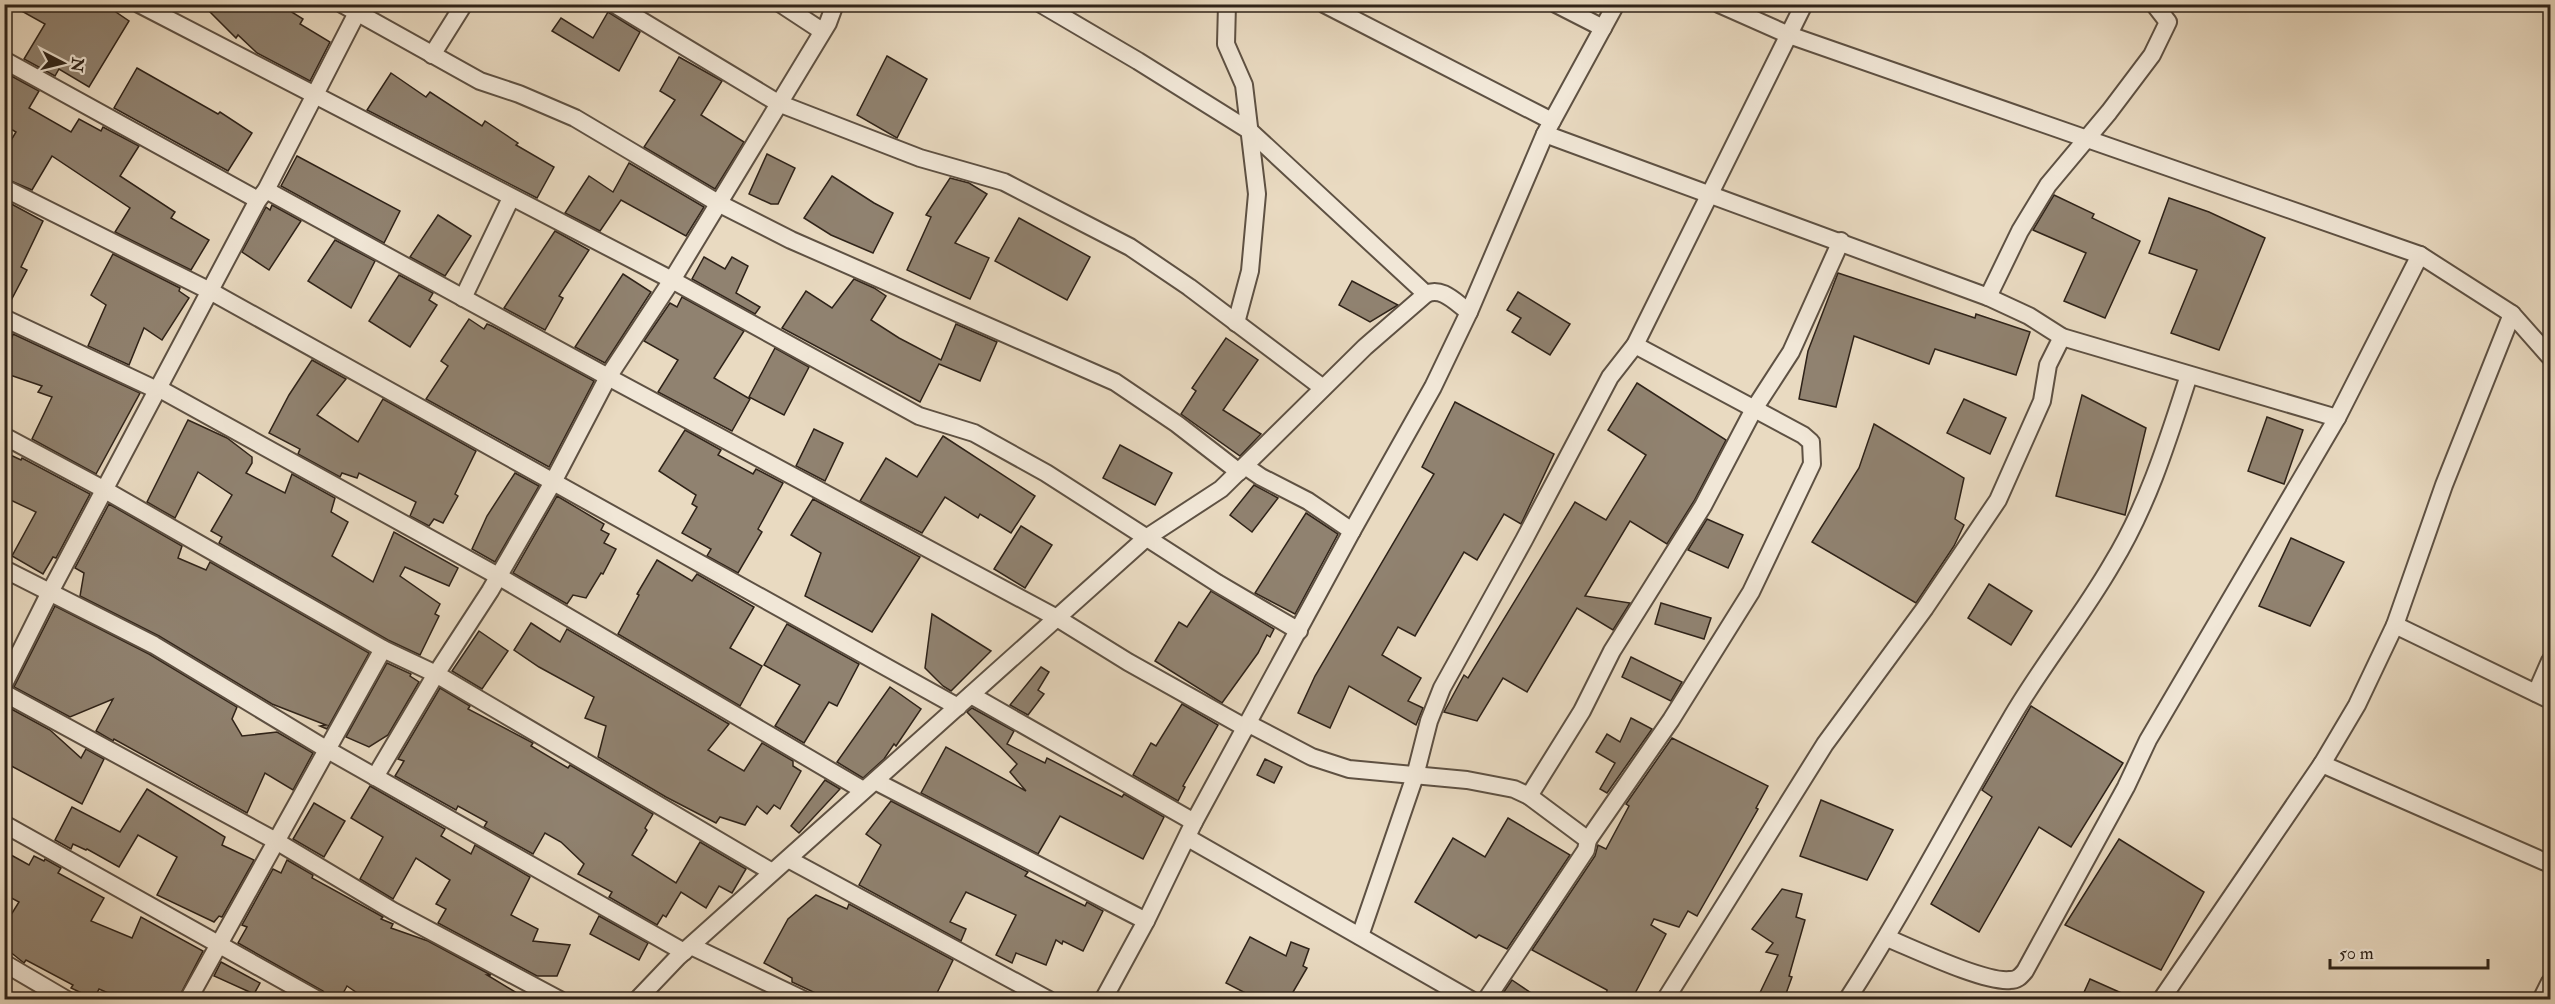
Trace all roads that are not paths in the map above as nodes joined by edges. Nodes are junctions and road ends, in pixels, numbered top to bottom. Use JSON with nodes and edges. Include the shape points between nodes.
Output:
{"nodes":[{"id":1,"x":139,"y":4,"type":"edge"},
{"id":2,"x":342,"y":4,"type":"edge"},
{"id":3,"x":464,"y":4,"type":"edge"},
{"id":4,"x":614,"y":4,"type":"edge"},
{"id":5,"x":781,"y":4,"type":"edge"},
{"id":6,"x":835,"y":4,"type":"edge"},
{"id":7,"x":1041,"y":4,"type":"edge"},
{"id":8,"x":1227,"y":4,"type":"edge"},
{"id":9,"x":1324,"y":4,"type":"edge"},
{"id":10,"x":1556,"y":4,"type":"edge"},
{"id":11,"x":1616,"y":4,"type":"edge"},
{"id":12,"x":1719,"y":4,"type":"edge"},
{"id":13,"x":1804,"y":4,"type":"edge"},
{"id":14,"x":2154,"y":4,"type":"edge"},
{"id":15,"x":359,"y":9,"type":"edge"},
{"id":16,"x":1603,"y":28,"type":"junction"},
{"id":17,"x":822,"y":30,"type":"junction"},
{"id":18,"x":1790,"y":35,"type":"junction"},
{"id":19,"x":432,"y":55,"type":"junction"},
{"id":20,"x":4,"y":60,"type":"edge"},
{"id":21,"x":313,"y":96,"type":"junction"},
{"id":22,"x":778,"y":103,"type":"junction"},
{"id":23,"x":1549,"y":128,"type":"junction"},
{"id":24,"x":1250,"y":131,"type":"junction"},
{"id":25,"x":2087,"y":138,"type":"junction"},
{"id":26,"x":4,"y":188,"type":"edge"},
{"id":27,"x":262,"y":195,"type":"junction"},
{"id":28,"x":1710,"y":196,"type":"junction"},
{"id":29,"x":512,"y":198,"type":"junction"},
{"id":30,"x":718,"y":203,"type":"junction"},
{"id":31,"x":1840,"y":241,"type":"junction"},
{"id":32,"x":2420,"y":255,"type":"junction"},
{"id":33,"x":672,"y":280,"type":"junction"},
{"id":34,"x":210,"y":291,"type":"junction"},
{"id":35,"x":1426,"y":294,"type":"junction"},
{"id":36,"x":1988,"y":297,"type":"junction"},
{"id":37,"x":463,"y":298,"type":"junction"},
{"id":38,"x":1469,"y":312,"type":"junction"},
{"id":39,"x":2512,"y":314,"type":"junction"},
{"id":40,"x":4,"y":318,"type":"edge"},
{"id":41,"x":1236,"y":323,"type":"junction"},
{"id":42,"x":2062,"y":337,"type":"junction"},
{"id":43,"x":1635,"y":345,"type":"junction"},
{"id":44,"x":2550,"y":357,"type":"edge"},
{"id":45,"x":2189,"y":375,"type":"junction"},
{"id":46,"x":608,"y":378,"type":"junction"},
{"id":47,"x":1323,"y":388,"type":"junction"},
{"id":48,"x":158,"y":389,"type":"junction"},
{"id":49,"x":1754,"y":409,"type":"junction"},
{"id":50,"x":2337,"y":418,"type":"junction"},
{"id":51,"x":4,"y":436,"type":"edge"},
{"id":52,"x":1242,"y":469,"type":"junction"},
{"id":53,"x":553,"y":482,"type":"junction"},
{"id":54,"x":105,"y":490,"type":"junction"},
{"id":55,"x":1352,"y":531,"type":"junction"},
{"id":56,"x":1146,"y":538,"type":"junction"},
{"id":57,"x":4,"y":569,"type":"edge"},
{"id":58,"x":498,"y":576,"type":"junction"},
{"id":59,"x":49,"y":594,"type":"junction"},
{"id":60,"x":1057,"y":618,"type":"junction"},
{"id":61,"x":2395,"y":625,"type":"junction"},
{"id":62,"x":1299,"y":631,"type":"junction"},
{"id":63,"x":382,"y":649,"type":"junction"},
{"id":64,"x":2550,"y":661,"type":"edge"},
{"id":65,"x":436,"y":674,"type":"junction"},
{"id":66,"x":4,"y":684,"type":"edge"},
{"id":67,"x":4,"y":693,"type":"edge"},
{"id":68,"x":971,"y":695,"type":"junction"},
{"id":69,"x":2543,"y":696,"type":"edge"},
{"id":70,"x":958,"y":707,"type":"junction"},
{"id":71,"x":1248,"y":726,"type":"junction"},
{"id":72,"x":326,"y":749,"type":"junction"},
{"id":73,"x":2322,"y":764,"type":"junction"},
{"id":74,"x":375,"y":777,"type":"junction"},
{"id":75,"x":1415,"y":777,"type":"junction"},
{"id":76,"x":869,"y":786,"type":"junction"},
{"id":77,"x":1529,"y":796,"type":"junction"},
{"id":78,"x":4,"y":824,"type":"edge"},
{"id":79,"x":1191,"y":830,"type":"junction"},
{"id":80,"x":1588,"y":840,"type":"junction"},
{"id":81,"x":276,"y":841,"type":"junction"},
{"id":82,"x":788,"y":859,"type":"junction"},
{"id":83,"x":2550,"y":864,"type":"edge"},
{"id":84,"x":772,"y":872,"type":"junction"},
{"id":85,"x":1146,"y":921,"type":"junction"},
{"id":86,"x":1360,"y":936,"type":"junction"},
{"id":87,"x":1887,"y":938,"type":"junction"},
{"id":88,"x":218,"y":944,"type":"junction"},
{"id":89,"x":687,"y":949,"type":"junction"},
{"id":90,"x":4,"y":963,"type":"edge"},
{"id":91,"x":2550,"y":982,"type":"edge"},
{"id":92,"x":1107,"y":998,"type":"edge"},
{"id":93,"x":1465,"y":998,"type":"edge"},
{"id":94,"x":67,"y":999,"type":"edge"},
{"id":95,"x":188,"y":999,"type":"edge"},
{"id":96,"x":318,"y":999,"type":"edge"},
{"id":97,"x":560,"y":999,"type":"edge"},
{"id":98,"x":637,"y":999,"type":"edge"},
{"id":99,"x":804,"y":999,"type":"edge"},
{"id":100,"x":1049,"y":999,"type":"edge"},
{"id":101,"x":1486,"y":999,"type":"edge"},
{"id":102,"x":1665,"y":999,"type":"edge"},
{"id":103,"x":1847,"y":999,"type":"edge"},
{"id":104,"x":2161,"y":999,"type":"edge"},
{"id":105,"x":2541,"y":999,"type":"edge"}],
"edges":[{"from":1,"to":21,"type":"street"},
{"from":2,"to":15,"type":"street"},
{"from":3,"to":19,"type":"street"},
{"from":4,"to":22,"type":"street"},
{"from":5,"to":17,"type":"street"},
{"from":6,"to":17,"type":"street"},
{"from":7,"to":24,"type":"street"},
{"from":8,"to":24,"type":"street","via":[[1226,44],[1244,85]]},
{"from":9,"to":23,"type":"street"},
{"from":10,"to":16,"type":"street"},
{"from":11,"to":16,"type":"street"},
{"from":12,"to":18,"type":"street"},
{"from":13,"to":18,"type":"street"},
{"from":14,"to":25,"type":"street","via":[[2168,22],[2151,55]]},
{"from":15,"to":19,"type":"street"},
{"from":15,"to":21,"type":"street"},
{"from":16,"to":23,"type":"street"},
{"from":17,"to":22,"type":"street"},
{"from":18,"to":25,"type":"street"},
{"from":18,"to":28,"type":"street"},
{"from":19,"to":30,"type":"street","via":[[480,81],[574,118]]},
{"from":20,"to":27,"type":"street"},
{"from":21,"to":27,"type":"street"},
{"from":21,"to":29,"type":"street"},
{"from":22,"to":30,"type":"street"},
{"from":22,"to":41,"type":"street","via":[[920,158],[1004,182],[1130,247]]},
{"from":23,"to":28,"type":"street"},
{"from":23,"to":38,"type":"street"},
{"from":24,"to":35,"type":"street"},
{"from":24,"to":41,"type":"street","via":[[1256,216],[1250,271]]},
{"from":25,"to":32,"type":"street"},
{"from":25,"to":36,"type":"street","via":[[2048,185]]},
{"from":26,"to":34,"type":"street"},
{"from":27,"to":34,"type":"street"},
{"from":27,"to":37,"type":"street"},
{"from":28,"to":31,"type":"street"},
{"from":28,"to":43,"type":"street"},
{"from":29,"to":33,"type":"street"},
{"from":29,"to":37,"type":"street"},
{"from":30,"to":33,"type":"street"},
{"from":30,"to":52,"type":"street","via":[[791,240],[1115,382]]},
{"from":31,"to":36,"type":"street"},
{"from":31,"to":49,"type":"street","via":[[1791,352]]},
{"from":32,"to":39,"type":"street"},
{"from":32,"to":50,"type":"street"},
{"from":33,"to":46,"type":"street"},
{"from":33,"to":56,"type":"street","via":[[919,416],[974,433],[1047,472]]},
{"from":34,"to":48,"type":"street"},
{"from":34,"to":53,"type":"street"},
{"from":35,"to":38,"type":"street","via":[[1433,290],[1441,292]]},
{"from":35,"to":47,"type":"street"},
{"from":36,"to":42,"type":"street"},
{"from":37,"to":46,"type":"street"},
{"from":38,"to":55,"type":"street","via":[[1433,387]]},
{"from":39,"to":44,"type":"street"},
{"from":39,"to":61,"type":"street","via":[[2444,485]]},
{"from":40,"to":48,"type":"street"},
{"from":41,"to":47,"type":"street"},
{"from":42,"to":45,"type":"street"},
{"from":42,"to":102,"type":"street","via":[[2048,365],[2042,401],[1998,500],[1825,744]]},
{"from":43,"to":49,"type":"street"},
{"from":43,"to":75,"type":"street","via":[[1610,377],[1442,688]]},
{"from":45,"to":50,"type":"street"},
{"from":45,"to":87,"type":"street","via":[[2163,459],[2129,534],[2010,719]]},
{"from":46,"to":53,"type":"street"},
{"from":46,"to":60,"type":"street"},
{"from":47,"to":52,"type":"street"},
{"from":48,"to":54,"type":"street"},
{"from":48,"to":58,"type":"street"},
{"from":49,"to":77,"type":"street","via":[[1703,506],[1612,651],[1582,711]]},
{"from":49,"to":80,"type":"street","via":[[1811,442],[1812,464],[1751,592],[1671,720]]},
{"from":50,"to":87,"type":"street","via":[[2148,741],[2025,971],[2018,979],[1988,978]]},
{"from":51,"to":54,"type":"street"},
{"from":52,"to":55,"type":"street","via":[[1308,501]]},
{"from":52,"to":56,"type":"street","via":[[1221,489]]},
{"from":53,"to":58,"type":"street"},
{"from":53,"to":70,"type":"street"},
{"from":54,"to":59,"type":"street"},
{"from":54,"to":63,"type":"street"},
{"from":55,"to":62,"type":"street"},
{"from":56,"to":60,"type":"street"},
{"from":56,"to":62,"type":"street"},
{"from":57,"to":59,"type":"street"},
{"from":58,"to":65,"type":"street"},
{"from":58,"to":76,"type":"street"},
{"from":59,"to":66,"type":"street"},
{"from":59,"to":72,"type":"street","via":[[153,645]]},
{"from":60,"to":68,"type":"street"},
{"from":60,"to":71,"type":"street"},
{"from":61,"to":69,"type":"street"},
{"from":61,"to":73,"type":"street"},
{"from":62,"to":71,"type":"street"},
{"from":63,"to":65,"type":"street"},
{"from":63,"to":72,"type":"street"},
{"from":64,"to":69,"type":"street"},
{"from":65,"to":74,"type":"street"},
{"from":65,"to":84,"type":"street"},
{"from":67,"to":81,"type":"street"},
{"from":68,"to":70,"type":"street"},
{"from":68,"to":79,"type":"street"},
{"from":70,"to":76,"type":"street"},
{"from":71,"to":75,"type":"street","via":[[1312,757],[1348,769]]},
{"from":71,"to":79,"type":"street"},
{"from":72,"to":74,"type":"street"},
{"from":72,"to":81,"type":"street"},
{"from":73,"to":83,"type":"street"},
{"from":73,"to":104,"type":"street"},
{"from":74,"to":89,"type":"street"},
{"from":75,"to":77,"type":"street","via":[[1467,780],[1514,789]]},
{"from":75,"to":86,"type":"street"},
{"from":76,"to":82,"type":"street"},
{"from":76,"to":85,"type":"street"},
{"from":77,"to":80,"type":"street"},
{"from":78,"to":88,"type":"street"},
{"from":79,"to":85,"type":"street"},
{"from":79,"to":86,"type":"street"},
{"from":80,"to":101,"type":"street","via":[[1586,850]]},
{"from":81,"to":88,"type":"street"},
{"from":81,"to":97,"type":"street","via":[[393,911]]},
{"from":82,"to":84,"type":"street"},
{"from":82,"to":100,"type":"street"},
{"from":84,"to":89,"type":"street"},
{"from":85,"to":92,"type":"street"},
{"from":86,"to":93,"type":"street"},
{"from":87,"to":103,"type":"street"},
{"from":88,"to":95,"type":"street"},
{"from":88,"to":96,"type":"street"},
{"from":89,"to":98,"type":"street"},
{"from":89,"to":99,"type":"street"},
{"from":90,"to":94,"type":"street"},
{"from":91,"to":105,"type":"street"}]}
